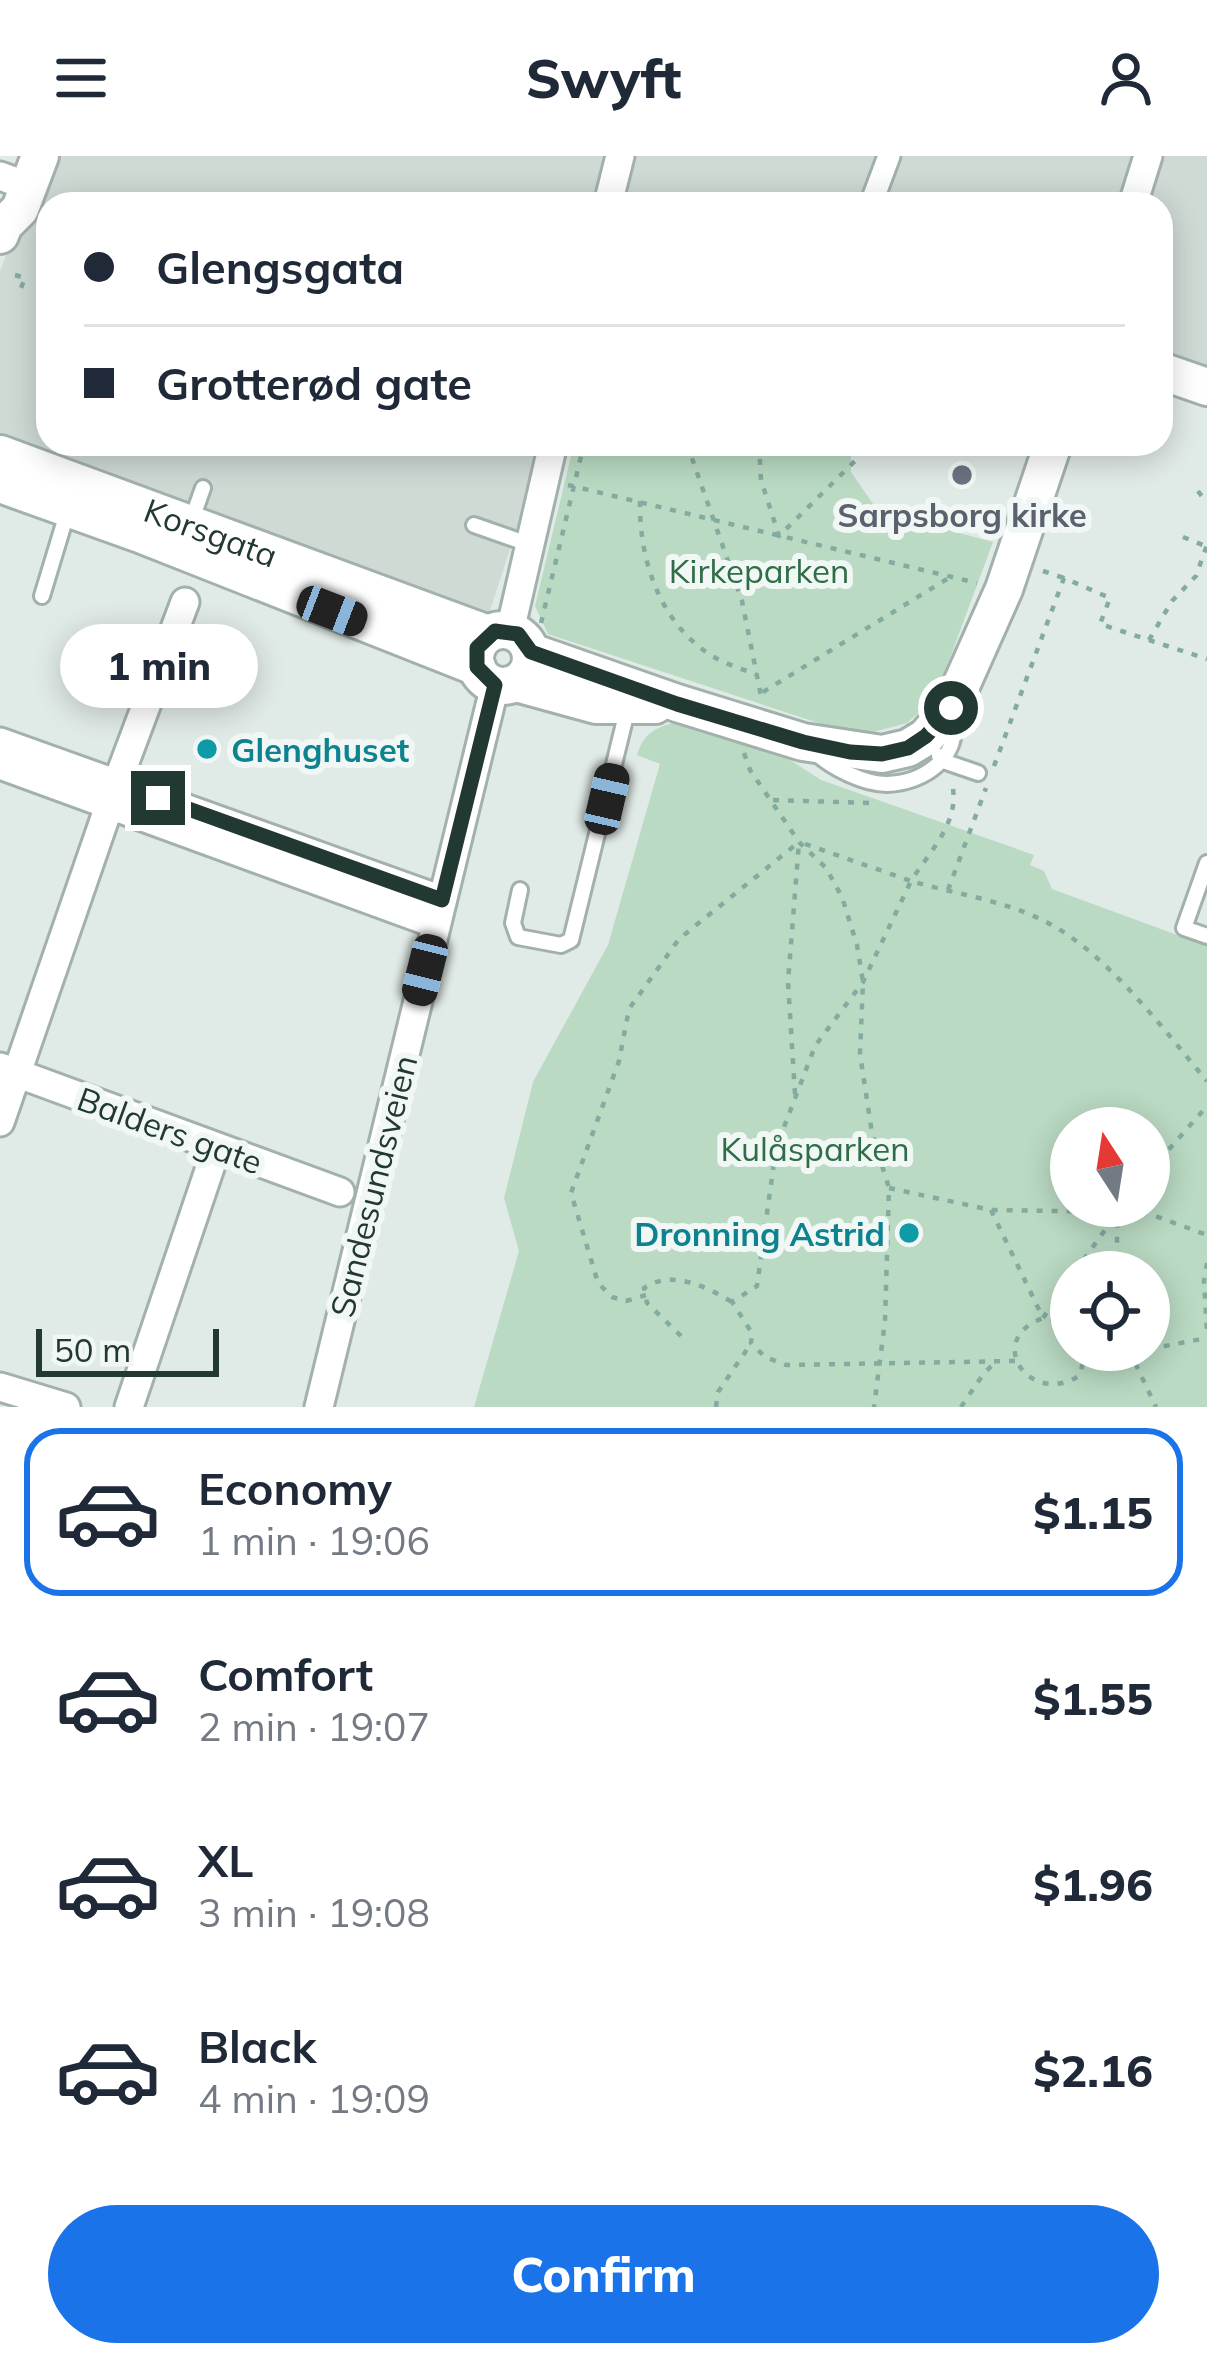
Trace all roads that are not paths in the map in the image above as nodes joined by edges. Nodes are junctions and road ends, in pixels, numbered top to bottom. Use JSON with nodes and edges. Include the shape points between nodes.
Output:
{"nodes":[{"id":1,"x":40,"y":156,"type":"edge"},
{"id":2,"x":620,"y":156,"type":"edge"},
{"id":3,"x":889,"y":156,"type":"edge"},
{"id":4,"x":1148,"y":156,"type":"edge"},
{"id":5,"x":10,"y":171,"type":"edge"},
{"id":6,"x":611,"y":192,"type":"edge"},
{"id":7,"x":876,"y":192,"type":"edge"},
{"id":8,"x":1137,"y":192,"type":"edge"},
{"id":9,"x":2,"y":230,"type":"edge"},
{"id":10,"x":1173,"y":378,"type":"edge"},
{"id":11,"x":1207,"y":387,"type":"edge"},
{"id":12,"x":0,"y":454,"type":"edge"},
{"id":13,"x":550,"y":456,"type":"edge"},
{"id":14,"x":1049,"y":456,"type":"edge"},
{"id":15,"x":0,"y":484,"type":"edge"},
{"id":16,"x":68,"y":510,"type":"junction"},
{"id":17,"x":191,"y":521,"type":"junction"},
{"id":18,"x":474,"y":525,"type":"dead end"},
{"id":19,"x":531,"y":545,"type":"junction"},
{"id":20,"x":42,"y":596,"type":"dead end"},
{"id":21,"x":185,"y":602,"type":"dead end"},
{"id":22,"x":508,"y":654,"type":"junction"},
{"id":23,"x":677,"y":704,"type":"junction"},
{"id":24,"x":628,"y":707,"type":"junction"},
{"id":25,"x":0,"y":742,"type":"edge"},
{"id":26,"x":934,"y":749,"type":"junction"},
{"id":27,"x":0,"y":764,"type":"edge"},
{"id":28,"x":978,"y":773,"type":"dead end"},
{"id":29,"x":114,"y":794,"type":"junction"},
{"id":30,"x":1207,"y":863,"type":"edge"},
{"id":31,"x":520,"y":890,"type":"dead end"},
{"id":32,"x":439,"y":912,"type":"junction"},
{"id":33,"x":1207,"y":936,"type":"edge"},
{"id":34,"x":9,"y":1070,"type":"edge"},
{"id":35,"x":0,"y":1122,"type":"edge"},
{"id":36,"x":217,"y":1148,"type":"junction"},
{"id":37,"x":340,"y":1192,"type":"dead end"},
{"id":38,"x":0,"y":1387,"type":"edge"},
{"id":39,"x":66,"y":1407,"type":"edge"},
{"id":40,"x":129,"y":1407,"type":"edge"},
{"id":41,"x":320,"y":1407,"type":"edge"}],
"edges":[{"from":1,"to":9,"type":"street","via":[[20,209]]},
{"from":2,"to":6,"type":"street"},
{"from":3,"to":7,"type":"street"},
{"from":4,"to":8,"type":"street"},
{"from":5,"to":9,"type":"street"},
{"from":10,"to":11,"type":"street"},
{"from":12,"to":17,"type":"street","name":"Korsgata"},
{"from":13,"to":19,"type":"street","name":"Sandesundsveien"},
{"from":14,"to":26,"type":"street","via":[[1004,589]]},
{"from":15,"to":16,"type":"street","name":"Korsgata"},
{"from":16,"to":17,"type":"street","name":"Korsgata","via":[[140,534]]},
{"from":16,"to":20,"type":"lane"},
{"from":17,"to":22,"type":"street","name":"Korsgata"},
{"from":18,"to":19,"type":"lane"},
{"from":19,"to":22,"type":"street","name":"Sandesundsveien"},
{"from":21,"to":29,"type":"street"},
{"from":22,"to":23,"type":"street"},
{"from":22,"to":24,"type":"street","via":[[596,705]]},
{"from":22,"to":32,"type":"street","name":"Sandesundsveien"},
{"from":23,"to":24,"type":"street"},
{"from":23,"to":26,"type":"street","via":[[803,742],[882,754]]},
{"from":24,"to":31,"type":"lane","via":[[571,940],[518,937]]},
{"from":25,"to":29,"type":"street"},
{"from":26,"to":28,"type":"lane"},
{"from":27,"to":29,"type":"street"},
{"from":29,"to":32,"type":"street"},
{"from":29,"to":34,"type":"street"},
{"from":30,"to":33,"type":"lane","via":[[1184,928]]},
{"from":32,"to":41,"type":"street","name":"Sandesundsveien"},
{"from":34,"to":35,"type":"street"},
{"from":34,"to":36,"type":"street","name":"Balders gate"},
{"from":36,"to":37,"type":"street","name":"Balders gate"},
{"from":36,"to":40,"type":"street"},
{"from":38,"to":39,"type":"street"}]}
